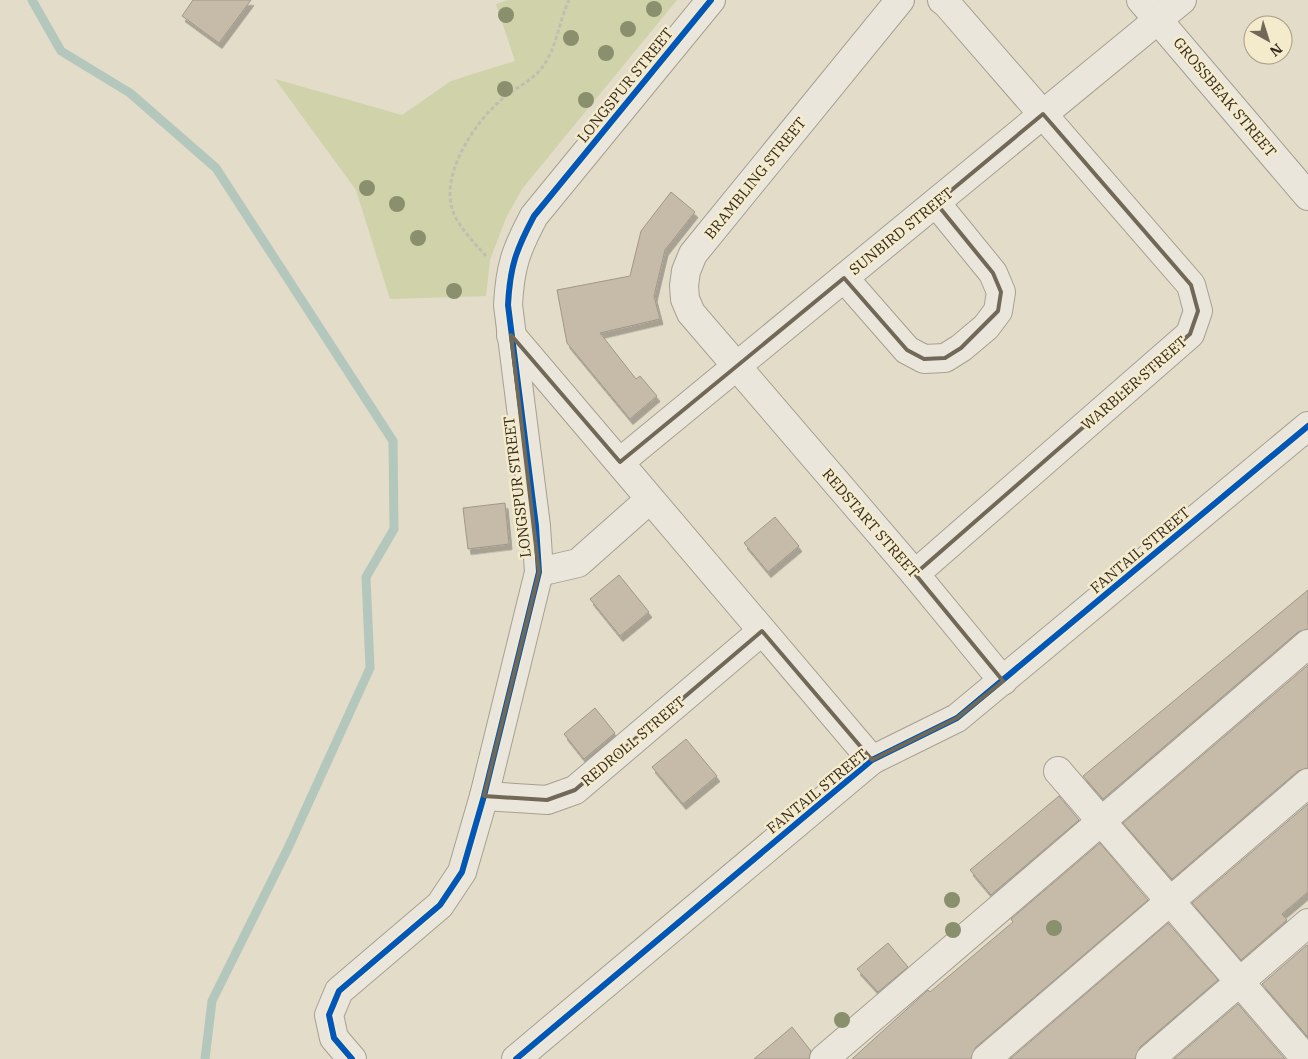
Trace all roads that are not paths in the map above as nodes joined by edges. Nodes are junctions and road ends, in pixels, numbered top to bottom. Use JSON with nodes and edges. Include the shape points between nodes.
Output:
{"nodes":[{"id":1,"x":711,"y":0,"type":"edge"},
{"id":2,"x":900,"y":0,"type":"edge"},
{"id":3,"x":942,"y":0,"type":"edge"},
{"id":4,"x":1182,"y":0,"type":"edge"},
{"id":5,"x":1150,"y":9,"type":"edge"},
{"id":6,"x":1043,"y":114,"type":"junction"},
{"id":7,"x":1308,"y":196,"type":"edge"},
{"id":8,"x":936,"y":203,"type":"junction"},
{"id":9,"x":844,"y":278,"type":"junction"},
{"id":10,"x":511,"y":335,"type":"junction"},
{"id":11,"x":736,"y":368,"type":"junction"},
{"id":12,"x":1308,"y":426,"type":"edge"},
{"id":13,"x":620,"y":462,"type":"junction"},
{"id":14,"x":649,"y":500,"type":"junction"},
{"id":15,"x":539,"y":572,"type":"junction"},
{"id":16,"x":915,"y":574,"type":"junction"},
{"id":17,"x":762,"y":631,"type":"junction"},
{"id":18,"x":1308,"y":644,"type":"edge"},
{"id":19,"x":1003,"y":681,"type":"junction"},
{"id":20,"x":872,"y":760,"type":"junction"},
{"id":21,"x":1058,"y":771,"type":"dead end"},
{"id":22,"x":1308,"y":783,"type":"edge"},
{"id":23,"x":484,"y":796,"type":"junction"},
{"id":24,"x":1102,"y":822,"type":"junction"},
{"id":25,"x":1170,"y":902,"type":"junction"},
{"id":26,"x":1308,"y":923,"type":"edge"},
{"id":27,"x":1240,"y":982,"type":"junction"},
{"id":28,"x":352,"y":1059,"type":"edge"},
{"id":29,"x":516,"y":1059,"type":"edge"},
{"id":30,"x":824,"y":1059,"type":"edge"},
{"id":31,"x":986,"y":1059,"type":"edge"},
{"id":32,"x":1150,"y":1059,"type":"edge"},
{"id":33,"x":1306,"y":1059,"type":"edge"}],
"edges":[{"from":1,"to":10,"type":"street","name":"LONGSPUR STREET","via":[[534,216],[517,248],[510,274],[508,305]]},
{"from":2,"to":11,"type":"street","name":"BRAMBLING STREET","via":[[693,254],[686,271],[685,299],[692,313]]},
{"from":3,"to":6,"type":"street"},
{"from":4,"to":5,"type":"street","name":"SUNBIRD STREET"},
{"from":5,"to":6,"type":"street","name":"SUNBIRD STREET"},
{"from":5,"to":7,"type":"street","name":"GROSSBEAK STREET"},
{"from":6,"to":8,"type":"street","name":"SUNBIRD STREET"},
{"from":6,"to":16,"type":"street","name":"WARBLER STREET","via":[[1191,285],[1198,311],[1190,334]]},
{"from":8,"to":9,"type":"street","name":"SUNBIRD STREET"},
{"from":8,"to":9,"type":"street","via":[[993,273],[1001,292],[998,311],[986,327],[962,348],[945,358],[924,359],[907,350]]},
{"from":9,"to":11,"type":"street","name":"SUNBIRD STREET"},
{"from":10,"to":13,"type":"street"},
{"from":10,"to":15,"type":"street","name":"LONGSPUR STREET"},
{"from":11,"to":13,"type":"street","name":"SUNBIRD STREET"},
{"from":11,"to":16,"type":"street","name":"REDSTART STREET"},
{"from":12,"to":19,"type":"street","name":"FANTAIL STREET"},
{"from":13,"to":14,"type":"street"},
{"from":14,"to":15,"type":"street","via":[[578,563]]},
{"from":14,"to":17,"type":"street"},
{"from":15,"to":23,"type":"street","name":"LONGSPUR STREET"},
{"from":16,"to":19,"type":"street","name":"REDSTART STREET"},
{"from":17,"to":20,"type":"street"},
{"from":17,"to":23,"type":"street","name":"REDROLL STREET","via":[[575,790],[547,800]]},
{"from":18,"to":24,"type":"street"},
{"from":19,"to":20,"type":"street","name":"FANTAIL STREET","via":[[957,718]]},
{"from":20,"to":29,"type":"street","name":"FANTAIL STREET"},
{"from":21,"to":24,"type":"street"},
{"from":22,"to":25,"type":"street"},
{"from":23,"to":28,"type":"street","name":"LONGSPUR STREET","via":[[462,872],[440,905],[339,991],[329,1015],[334,1038]]},
{"from":24,"to":25,"type":"street"},
{"from":24,"to":30,"type":"street"},
{"from":25,"to":27,"type":"street"},
{"from":25,"to":31,"type":"street"},
{"from":26,"to":27,"type":"street"},
{"from":27,"to":32,"type":"street"},
{"from":27,"to":33,"type":"street"}]}
